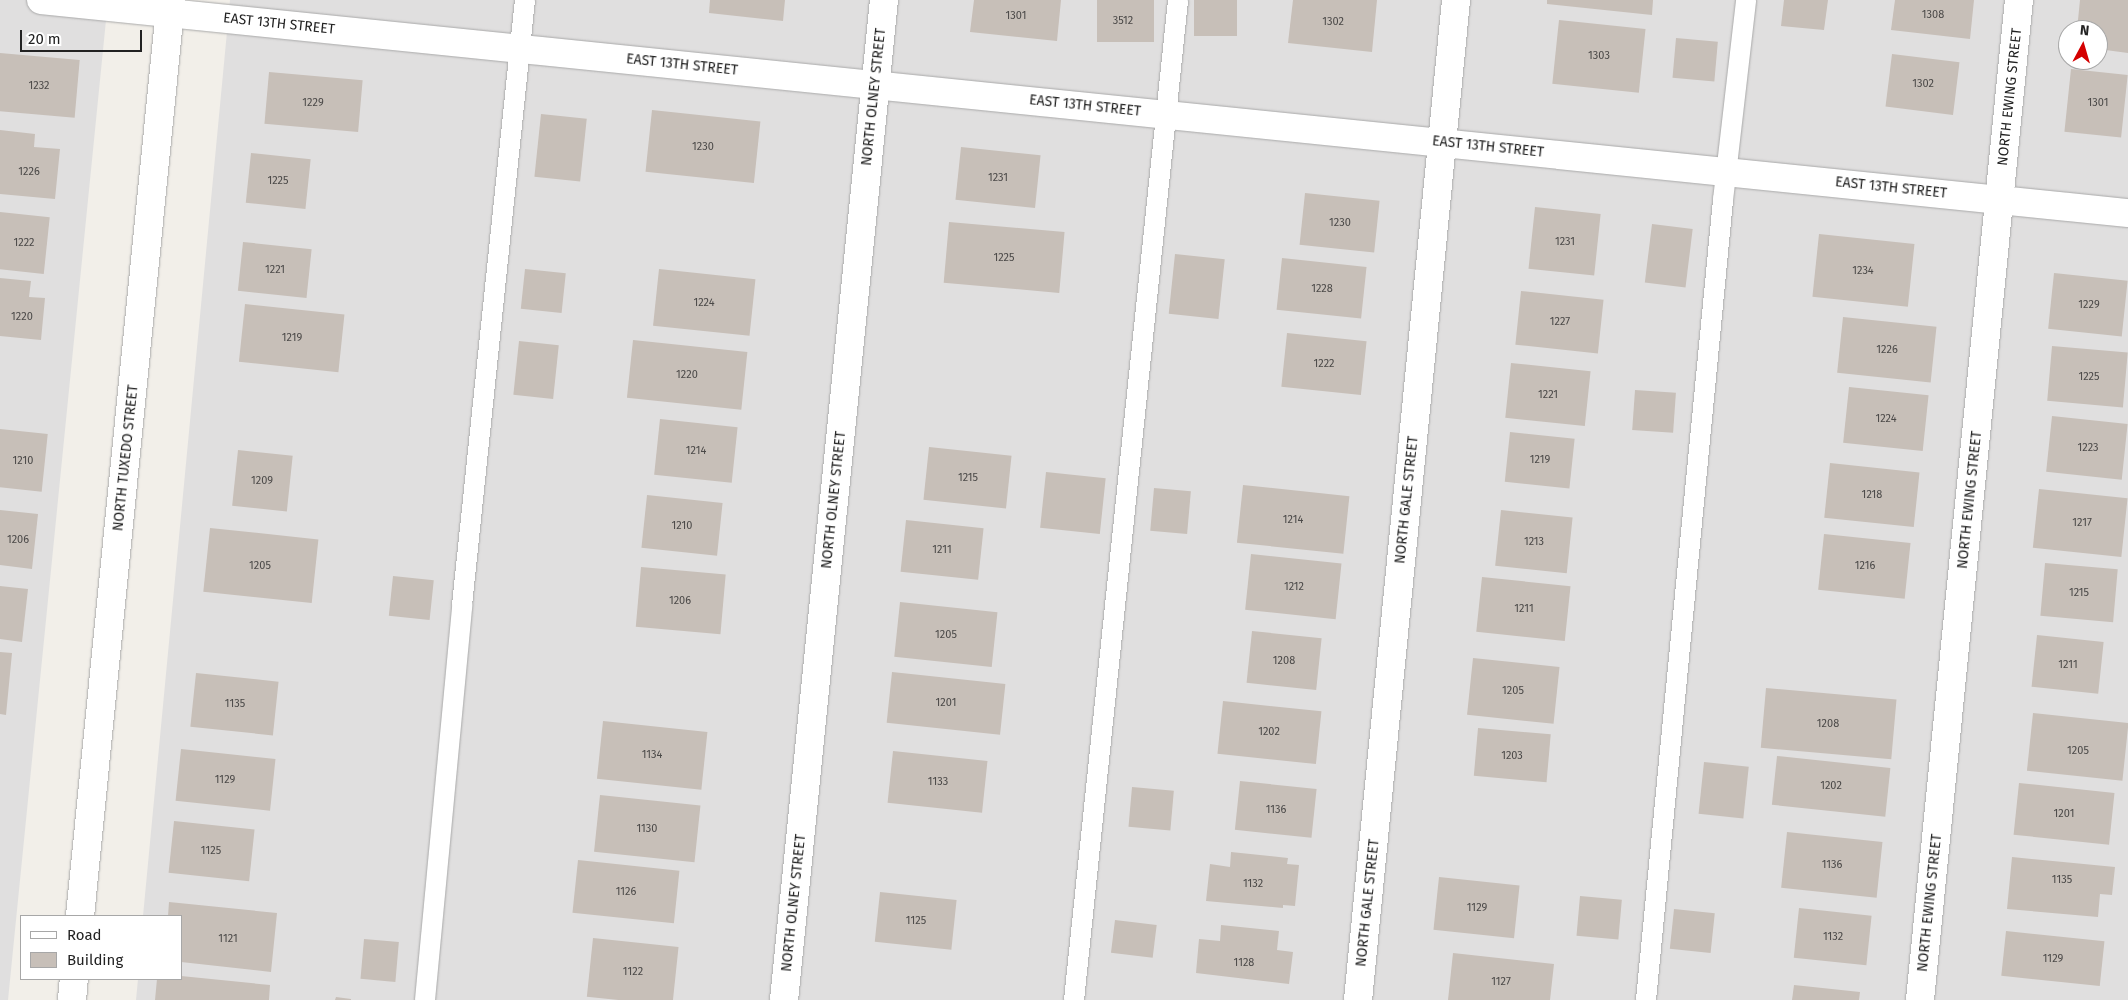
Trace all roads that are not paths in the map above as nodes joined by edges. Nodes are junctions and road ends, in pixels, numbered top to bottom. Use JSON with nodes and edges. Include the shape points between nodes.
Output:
{"nodes":[{"id":1,"x":42,"y":0,"type":"edge"},
{"id":2,"x":525,"y":0,"type":"edge"},
{"id":3,"x":884,"y":0,"type":"edge"},
{"id":4,"x":1178,"y":0,"type":"edge"},
{"id":5,"x":1456,"y":0,"type":"edge"},
{"id":6,"x":1746,"y":0,"type":"edge"},
{"id":7,"x":2019,"y":0,"type":"edge"},
{"id":8,"x":171,"y":7,"type":"edge"},
{"id":9,"x":521,"y":49,"type":"junction"},
{"id":10,"x":875,"y":85,"type":"junction"},
{"id":11,"x":1167,"y":114,"type":"junction"},
{"id":12,"x":1442,"y":143,"type":"junction"},
{"id":13,"x":1726,"y":172,"type":"junction"},
{"id":14,"x":2000,"y":199,"type":"junction"},
{"id":15,"x":2128,"y":212,"type":"edge"},
{"id":16,"x":80,"y":915,"type":"edge"},
{"id":17,"x":74,"y":980,"type":"edge"},
{"id":18,"x":72,"y":1000,"type":"edge"},
{"id":19,"x":425,"y":1000,"type":"edge"},
{"id":20,"x":784,"y":1000,"type":"edge"},
{"id":21,"x":1074,"y":1000,"type":"edge"},
{"id":22,"x":1358,"y":1000,"type":"edge"},
{"id":23,"x":1646,"y":1000,"type":"edge"},
{"id":24,"x":1920,"y":1000,"type":"edge"}],
"edges":[{"from":1,"to":8,"type":"street","name":"EAST 13TH STREET"},
{"from":2,"to":9,"type":"lane"},
{"from":3,"to":10,"type":"street","name":"NORTH OLNEY STREET"},
{"from":4,"to":11,"type":"lane"},
{"from":5,"to":12,"type":"street","name":"NORTH GALE STREET"},
{"from":6,"to":13,"type":"lane"},
{"from":7,"to":14,"type":"street","name":"NORTH EWING STREET"},
{"from":8,"to":9,"type":"street","name":"EAST 13TH STREET"},
{"from":8,"to":16,"type":"street","name":"NORTH TUXEDO STREET"},
{"from":9,"to":10,"type":"street","name":"EAST 13TH STREET"},
{"from":9,"to":19,"type":"lane","via":[[462,605]]},
{"from":10,"to":11,"type":"street","name":"EAST 13TH STREET"},
{"from":10,"to":20,"type":"street","name":"NORTH OLNEY STREET"},
{"from":11,"to":12,"type":"street","name":"EAST 13TH STREET"},
{"from":11,"to":21,"type":"lane"},
{"from":12,"to":13,"type":"street","name":"EAST 13TH STREET"},
{"from":12,"to":22,"type":"street","name":"NORTH GALE STREET"},
{"from":13,"to":14,"type":"street","name":"EAST 13TH STREET"},
{"from":13,"to":23,"type":"lane"},
{"from":14,"to":15,"type":"street","name":"EAST 13TH STREET"},
{"from":14,"to":24,"type":"street","name":"NORTH EWING STREET"},
{"from":17,"to":18,"type":"street"}]}
